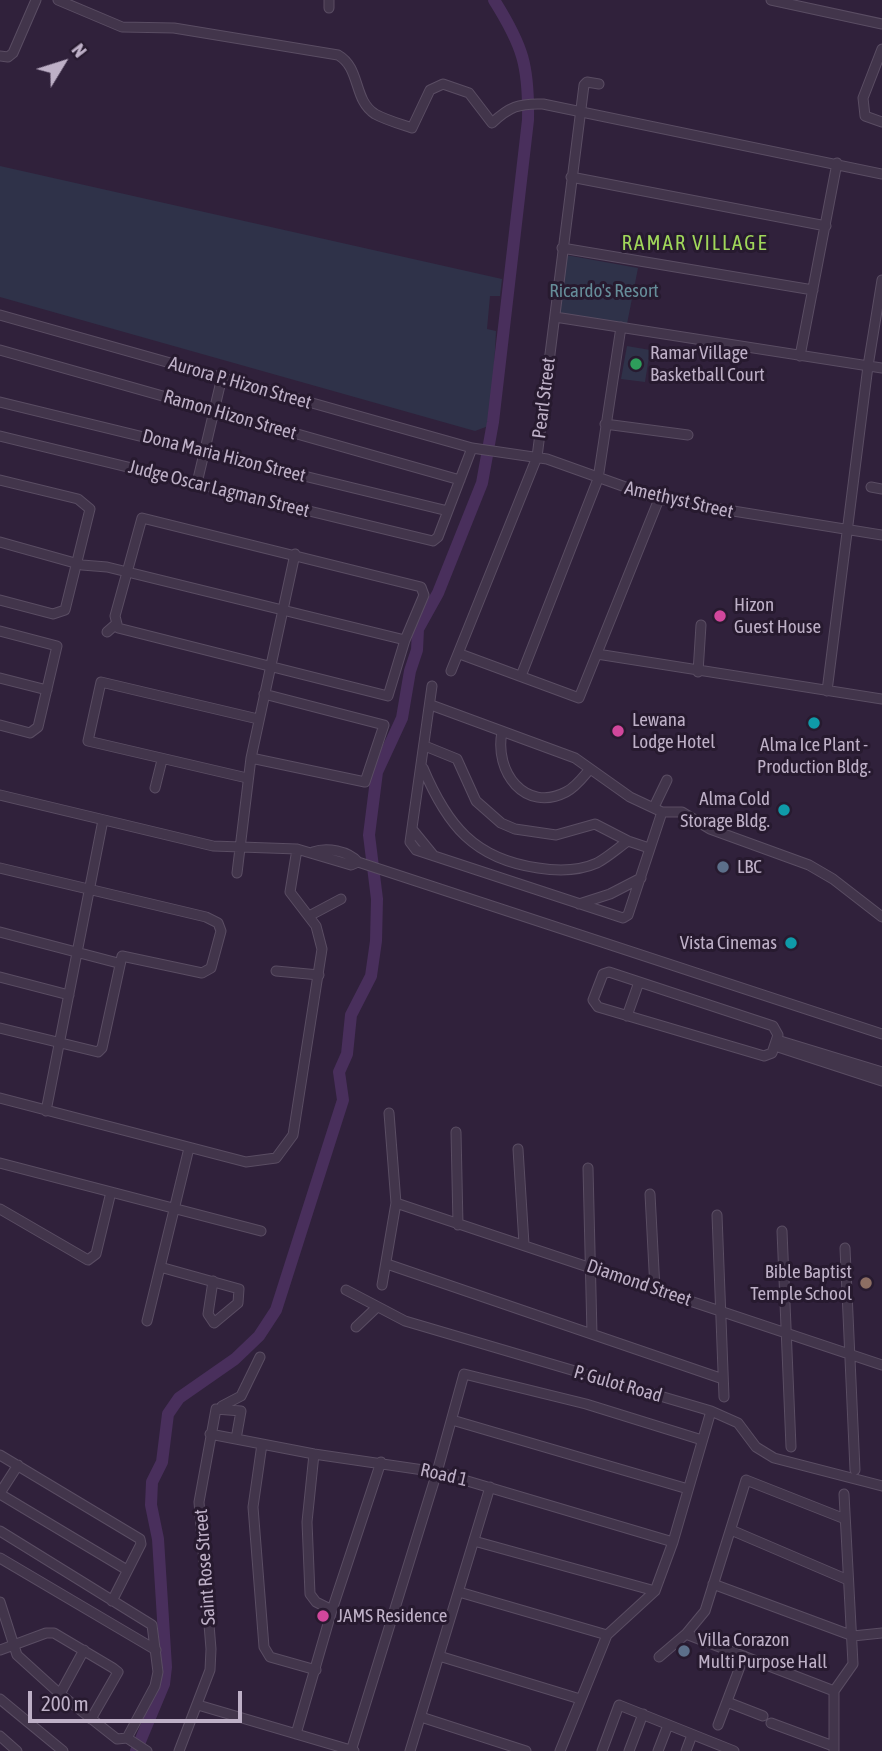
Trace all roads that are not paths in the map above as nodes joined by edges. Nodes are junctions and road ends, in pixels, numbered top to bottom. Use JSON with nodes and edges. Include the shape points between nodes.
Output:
{"nodes":[{"id":1,"x":36,"y":0,"type":"edge"},
{"id":2,"x":58,"y":0,"type":"edge"},
{"id":3,"x":771,"y":0,"type":"edge"},
{"id":4,"x":827,"y":0,"type":"edge"},
{"id":5,"x":826,"y":11,"type":"junction"},
{"id":6,"x":882,"y":24,"type":"edge"},
{"id":7,"x":882,"y":49,"type":"edge"},
{"id":8,"x":0,"y":56,"type":"edge"},
{"id":9,"x":871,"y":78,"type":"junction"},
{"id":10,"x":882,"y":80,"type":"edge"},
{"id":11,"x":599,"y":84,"type":"dead end"},
{"id":12,"x":580,"y":110,"type":"junction"},
{"id":13,"x":882,"y":122,"type":"edge"},
{"id":14,"x":837,"y":163,"type":"junction"},
{"id":15,"x":882,"y":174,"type":"edge"},
{"id":16,"x":571,"y":177,"type":"junction"},
{"id":17,"x":826,"y":226,"type":"junction"},
{"id":18,"x":562,"y":248,"type":"junction"},
{"id":19,"x":882,"y":280,"type":"edge"},
{"id":20,"x":813,"y":290,"type":"junction"},
{"id":21,"x":0,"y":315,"type":"edge"},
{"id":22,"x":555,"y":317,"type":"junction"},
{"id":23,"x":621,"y":327,"type":"junction"},
{"id":24,"x":0,"y":350,"type":"edge"},
{"id":25,"x":800,"y":356,"type":"junction"},
{"id":26,"x":868,"y":366,"type":"junction"},
{"id":27,"x":882,"y":369,"type":"edge"},
{"id":28,"x":222,"y":377,"type":"junction"},
{"id":29,"x":0,"y":402,"type":"edge"},
{"id":30,"x":213,"y":411,"type":"junction"},
{"id":31,"x":605,"y":424,"type":"junction"},
{"id":32,"x":688,"y":435,"type":"dead end"},
{"id":33,"x":0,"y":436,"type":"edge"},
{"id":34,"x":476,"y":448,"type":"junction"},
{"id":35,"x":204,"y":451,"type":"junction"},
{"id":36,"x":537,"y":457,"type":"junction"},
{"id":37,"x":598,"y":479,"type":"junction"},
{"id":38,"x":0,"y":480,"type":"edge"},
{"id":39,"x":460,"y":480,"type":"junction"},
{"id":40,"x":197,"y":484,"type":"junction"},
{"id":41,"x":871,"y":487,"type":"dead end"},
{"id":42,"x":882,"y":489,"type":"edge"},
{"id":43,"x":659,"y":499,"type":"junction"},
{"id":44,"x":448,"y":511,"type":"junction"},
{"id":45,"x":848,"y":530,"type":"junction"},
{"id":46,"x":882,"y":535,"type":"edge"},
{"id":47,"x":0,"y":542,"type":"edge"},
{"id":48,"x":295,"y":554,"type":"junction"},
{"id":49,"x":78,"y":563,"type":"junction"},
{"id":50,"x":126,"y":572,"type":"junction"},
{"id":51,"x":0,"y":600,"type":"edge"},
{"id":52,"x":282,"y":609,"type":"junction"},
{"id":53,"x":701,"y":625,"type":"dead end"},
{"id":54,"x":0,"y":631,"type":"edge"},
{"id":55,"x":404,"y":640,"type":"junction"},
{"id":56,"x":460,"y":654,"type":"junction"},
{"id":57,"x":597,"y":654,"type":"junction"},
{"id":58,"x":270,"y":666,"type":"junction"},
{"id":59,"x":451,"y":671,"type":"dead end"},
{"id":60,"x":698,"y":672,"type":"junction"},
{"id":61,"x":521,"y":676,"type":"junction"},
{"id":62,"x":0,"y":678,"type":"edge"},
{"id":63,"x":432,"y":686,"type":"dead end"},
{"id":64,"x":47,"y":690,"type":"junction"},
{"id":65,"x":827,"y":691,"type":"junction"},
{"id":66,"x":264,"y":694,"type":"junction"},
{"id":67,"x":882,"y":699,"type":"edge"},
{"id":68,"x":431,"y":705,"type":"junction"},
{"id":69,"x":258,"y":719,"type":"junction"},
{"id":70,"x":0,"y":725,"type":"edge"},
{"id":71,"x":502,"y":732,"type":"junction"},
{"id":72,"x":425,"y":746,"type":"junction"},
{"id":73,"x":251,"y":758,"type":"junction"},
{"id":74,"x":162,"y":760,"type":"junction"},
{"id":75,"x":423,"y":768,"type":"junction"},
{"id":76,"x":590,"y":769,"type":"junction"},
{"id":77,"x":247,"y":778,"type":"junction"},
{"id":78,"x":667,"y":780,"type":"dead end"},
{"id":79,"x":155,"y":788,"type":"dead end"},
{"id":80,"x":0,"y":794,"type":"edge"},
{"id":81,"x":658,"y":810,"type":"junction"},
{"id":82,"x":103,"y":820,"type":"junction"},
{"id":83,"x":628,"y":841,"type":"junction"},
{"id":84,"x":238,"y":848,"type":"junction"},
{"id":85,"x":649,"y":848,"type":"junction"},
{"id":86,"x":297,"y":849,"type":"junction"},
{"id":87,"x":508,"y":863,"type":"junction"},
{"id":88,"x":0,"y":869,"type":"edge"},
{"id":89,"x":237,"y":873,"type":"dead end"},
{"id":90,"x":641,"y":878,"type":"junction"},
{"id":91,"x":502,"y":880,"type":"junction"},
{"id":92,"x":89,"y":890,"type":"junction"},
{"id":93,"x":341,"y":900,"type":"dead end"},
{"id":94,"x":579,"y":904,"type":"junction"},
{"id":95,"x":309,"y":916,"type":"junction"},
{"id":96,"x":882,"y":917,"type":"edge"},
{"id":97,"x":0,"y":932,"type":"edge"},
{"id":98,"x":77,"y":951,"type":"junction"},
{"id":99,"x":118,"y":962,"type":"junction"},
{"id":100,"x":276,"y":971,"type":"dead end"},
{"id":101,"x":319,"y":975,"type":"junction"},
{"id":102,"x":0,"y":977,"type":"edge"},
{"id":103,"x":639,"y":982,"type":"junction"},
{"id":104,"x":69,"y":995,"type":"junction"},
{"id":105,"x":627,"y":1016,"type":"junction"},
{"id":106,"x":0,"y":1028,"type":"edge"},
{"id":107,"x":882,"y":1034,"type":"edge"},
{"id":108,"x":60,"y":1043,"type":"junction"},
{"id":109,"x":776,"y":1043,"type":"junction"},
{"id":110,"x":882,"y":1072,"type":"edge"},
{"id":111,"x":882,"y":1081,"type":"edge"},
{"id":112,"x":0,"y":1098,"type":"edge"},
{"id":113,"x":46,"y":1111,"type":"junction"},
{"id":114,"x":389,"y":1113,"type":"dead end"},
{"id":115,"x":456,"y":1132,"type":"dead end"},
{"id":116,"x":189,"y":1148,"type":"junction"},
{"id":117,"x":518,"y":1149,"type":"dead end"},
{"id":118,"x":0,"y":1163,"type":"edge"},
{"id":119,"x":588,"y":1168,"type":"dead end"},
{"id":120,"x":110,"y":1192,"type":"junction"},
{"id":121,"x":650,"y":1194,"type":"dead end"},
{"id":122,"x":396,"y":1203,"type":"junction"},
{"id":123,"x":174,"y":1207,"type":"junction"},
{"id":124,"x":0,"y":1209,"type":"edge"},
{"id":125,"x":717,"y":1215,"type":"dead end"},
{"id":126,"x":458,"y":1225,"type":"junction"},
{"id":127,"x":261,"y":1231,"type":"dead end"},
{"id":128,"x":782,"y":1231,"type":"dead end"},
{"id":129,"x":524,"y":1244,"type":"junction"},
{"id":130,"x":845,"y":1248,"type":"dead end"},
{"id":131,"x":387,"y":1264,"type":"junction"},
{"id":132,"x":590,"y":1266,"type":"junction"},
{"id":133,"x":159,"y":1267,"type":"junction"},
{"id":134,"x":213,"y":1281,"type":"junction"},
{"id":135,"x":382,"y":1285,"type":"dead end"},
{"id":136,"x":655,"y":1289,"type":"junction"},
{"id":137,"x":346,"y":1290,"type":"dead end"},
{"id":138,"x":376,"y":1308,"type":"junction"},
{"id":139,"x":720,"y":1310,"type":"junction"},
{"id":140,"x":146,"y":1321,"type":"dead end"},
{"id":141,"x":356,"y":1327,"type":"dead end"},
{"id":142,"x":592,"y":1334,"type":"junction"},
{"id":143,"x":786,"y":1335,"type":"junction"},
{"id":144,"x":852,"y":1356,"type":"junction"},
{"id":145,"x":260,"y":1357,"type":"dead end"},
{"id":146,"x":882,"y":1365,"type":"edge"},
{"id":147,"x":723,"y":1379,"type":"junction"},
{"id":148,"x":724,"y":1397,"type":"dead end"},
{"id":149,"x":220,"y":1407,"type":"junction"},
{"id":150,"x":711,"y":1411,"type":"junction"},
{"id":151,"x":452,"y":1420,"type":"junction"},
{"id":152,"x":210,"y":1434,"type":"junction"},
{"id":153,"x":236,"y":1439,"type":"junction"},
{"id":154,"x":702,"y":1440,"type":"junction"},
{"id":155,"x":262,"y":1444,"type":"junction"},
{"id":156,"x":791,"y":1447,"type":"dead end"},
{"id":157,"x":0,"y":1454,"type":"edge"},
{"id":158,"x":314,"y":1454,"type":"junction"},
{"id":159,"x":381,"y":1462,"type":"junction"},
{"id":160,"x":18,"y":1465,"type":"junction"},
{"id":161,"x":855,"y":1470,"type":"dead end"},
{"id":162,"x":437,"y":1472,"type":"junction"},
{"id":163,"x":882,"y":1486,"type":"edge"},
{"id":164,"x":490,"y":1487,"type":"junction"},
{"id":165,"x":688,"y":1489,"type":"junction"},
{"id":166,"x":0,"y":1493,"type":"edge"},
{"id":167,"x":844,"y":1494,"type":"dead end"},
{"id":168,"x":845,"y":1519,"type":"junction"},
{"id":169,"x":731,"y":1530,"type":"junction"},
{"id":170,"x":0,"y":1531,"type":"edge"},
{"id":171,"x":474,"y":1541,"type":"junction"},
{"id":172,"x":673,"y":1542,"type":"junction"},
{"id":173,"x":0,"y":1558,"type":"edge"},
{"id":174,"x":127,"y":1570,"type":"junction"},
{"id":175,"x":848,"y":1580,"type":"junction"},
{"id":176,"x":713,"y":1584,"type":"junction"},
{"id":177,"x":655,"y":1591,"type":"junction"},
{"id":178,"x":459,"y":1592,"type":"junction"},
{"id":179,"x":112,"y":1601,"type":"junction"},
{"id":180,"x":0,"y":1602,"type":"edge"},
{"id":181,"x":332,"y":1610,"type":"junction"},
{"id":182,"x":882,"y":1633,"type":"edge"},
{"id":183,"x":686,"y":1634,"type":"junction"},
{"id":184,"x":607,"y":1635,"type":"junction"},
{"id":185,"x":853,"y":1636,"type":"junction"},
{"id":186,"x":13,"y":1645,"type":"junction"},
{"id":187,"x":0,"y":1650,"type":"edge"},
{"id":188,"x":84,"y":1650,"type":"junction"},
{"id":189,"x":156,"y":1650,"type":"junction"},
{"id":190,"x":439,"y":1656,"type":"junction"},
{"id":191,"x":744,"y":1656,"type":"junction"},
{"id":192,"x":659,"y":1657,"type":"dead end"},
{"id":193,"x":316,"y":1670,"type":"junction"},
{"id":194,"x":834,"y":1691,"type":"junction"},
{"id":195,"x":60,"y":1695,"type":"junction"},
{"id":196,"x":0,"y":1699,"type":"edge"},
{"id":197,"x":580,"y":1699,"type":"junction"},
{"id":198,"x":727,"y":1702,"type":"junction"},
{"id":199,"x":198,"y":1705,"type":"junction"},
{"id":200,"x":643,"y":1714,"type":"junction"},
{"id":201,"x":421,"y":1717,"type":"junction"},
{"id":202,"x":91,"y":1719,"type":"junction"},
{"id":203,"x":668,"y":1725,"type":"junction"},
{"id":204,"x":718,"y":1725,"type":"dead end"},
{"id":205,"x":296,"y":1734,"type":"junction"},
{"id":206,"x":692,"y":1735,"type":"junction"},
{"id":207,"x":0,"y":1736,"type":"edge"},
{"id":208,"x":139,"y":1745,"type":"edge"},
{"id":209,"x":714,"y":1748,"type":"edge"},
{"id":210,"x":834,"y":1749,"type":"edge"},
{"id":211,"x":17,"y":1751,"type":"edge"},
{"id":212,"x":63,"y":1751,"type":"edge"},
{"id":213,"x":179,"y":1751,"type":"edge"},
{"id":214,"x":352,"y":1751,"type":"edge"},
{"id":215,"x":410,"y":1751,"type":"edge"},
{"id":216,"x":526,"y":1751,"type":"edge"},
{"id":217,"x":560,"y":1751,"type":"edge"},
{"id":218,"x":602,"y":1751,"type":"edge"},
{"id":219,"x":629,"y":1751,"type":"edge"},
{"id":220,"x":658,"y":1751,"type":"edge"},
{"id":221,"x":686,"y":1751,"type":"edge"},
{"id":222,"x":734,"y":1751,"type":"edge"}],
"edges":[{"from":1,"to":8,"type":"street","via":[[13,53]]},
{"from":2,"to":12,"type":"street","via":[[122,27],[174,28],[338,55],[350,64],[362,98],[375,113],[412,128],[436,85],[469,93],[492,123],[521,103]]},
{"from":3,"to":5,"type":"street"},
{"from":4,"to":5,"type":"street"},
{"from":5,"to":6,"type":"street"},
{"from":7,"to":9,"type":"street"},
{"from":9,"to":10,"type":"street"},
{"from":9,"to":13,"type":"street","via":[[863,98],[865,116]]},
{"from":11,"to":12,"type":"street","name":"Pearl Street","via":[[585,84]]},
{"from":12,"to":14,"type":"street"},
{"from":12,"to":16,"type":"street","name":"Pearl Street"},
{"from":14,"to":15,"type":"street"},
{"from":14,"to":17,"type":"street"},
{"from":16,"to":17,"type":"street"},
{"from":16,"to":18,"type":"street","name":"Pearl Street"},
{"from":17,"to":20,"type":"street"},
{"from":18,"to":20,"type":"street"},
{"from":18,"to":22,"type":"street","name":"Pearl Street"},
{"from":19,"to":26,"type":"street"},
{"from":20,"to":25,"type":"street"},
{"from":21,"to":28,"type":"street","name":"Aurora P. Hizon Street"},
{"from":22,"to":23,"type":"street"},
{"from":22,"to":36,"type":"street","name":"Pearl Street"},
{"from":23,"to":25,"type":"street"},
{"from":23,"to":31,"type":"street"},
{"from":24,"to":30,"type":"street","name":"Ramon Hizon Street"},
{"from":25,"to":26,"type":"street"},
{"from":26,"to":27,"type":"street"},
{"from":26,"to":45,"type":"street"},
{"from":28,"to":30,"type":"street"},
{"from":28,"to":34,"type":"street","name":"Aurora P. Hizon Street"},
{"from":29,"to":35,"type":"street","name":"Dona Maria Hizon Street"},
{"from":30,"to":35,"type":"street"},
{"from":30,"to":39,"type":"street","name":"Ramon Hizon Street"},
{"from":31,"to":32,"type":"street"},
{"from":31,"to":37,"type":"street"},
{"from":33,"to":40,"type":"street","name":"Judge Oscar Lagman Street"},
{"from":34,"to":36,"type":"street","name":"Amethyst Street"},
{"from":34,"to":39,"type":"street"},
{"from":35,"to":40,"type":"street"},
{"from":35,"to":44,"type":"street","name":"Dona Maria Hizon Street"},
{"from":36,"to":37,"type":"street","name":"Amethyst Street"},
{"from":36,"to":56,"type":"street","name":"Pearl Street"},
{"from":37,"to":43,"type":"street","name":"Amethyst Street"},
{"from":37,"to":61,"type":"street"},
{"from":38,"to":49,"type":"street","via":[[90,505]]},
{"from":39,"to":44,"type":"street"},
{"from":40,"to":44,"type":"street","name":"Judge Oscar Lagman Street","via":[[433,541]]},
{"from":41,"to":42,"type":"street"},
{"from":43,"to":45,"type":"street","name":"Amethyst Street"},
{"from":43,"to":57,"type":"street"},
{"from":45,"to":46,"type":"street","name":"Amethyst Street"},
{"from":45,"to":65,"type":"street"},
{"from":47,"to":49,"type":"street"},
{"from":48,"to":50,"type":"street","via":[[146,517],[139,522]]},
{"from":48,"to":52,"type":"street"},
{"from":48,"to":55,"type":"street","via":[[421,587],[424,595]]},
{"from":49,"to":50,"type":"street"},
{"from":49,"to":51,"type":"street","via":[[67,607],[59,614]]},
{"from":50,"to":52,"type":"street"},
{"from":50,"to":58,"type":"street","via":[[111,628]]},
{"from":52,"to":55,"type":"street"},
{"from":52,"to":58,"type":"street"},
{"from":53,"to":60,"type":"street"},
{"from":54,"to":64,"type":"street","via":[[57,646]]},
{"from":55,"to":58,"type":"street","via":[[388,696]]},
{"from":56,"to":59,"type":"street","name":"Pearl Street"},
{"from":56,"to":61,"type":"street"},
{"from":57,"to":60,"type":"street"},
{"from":57,"to":61,"type":"street","via":[[579,698]]},
{"from":58,"to":66,"type":"street"},
{"from":60,"to":65,"type":"street"},
{"from":62,"to":64,"type":"street"},
{"from":63,"to":68,"type":"street"},
{"from":64,"to":70,"type":"street","via":[[36,730],[30,733]]},
{"from":65,"to":67,"type":"street"},
{"from":66,"to":69,"type":"street"},
{"from":66,"to":73,"type":"street","via":[[384,725],[365,782]]},
{"from":68,"to":71,"type":"street"},
{"from":68,"to":72,"type":"street"},
{"from":69,"to":73,"type":"street"},
{"from":69,"to":74,"type":"street","via":[[101,682],[88,741]]},
{"from":71,"to":76,"type":"street","via":[[575,758]]},
{"from":71,"to":76,"type":"street","via":[[502,765],[510,779],[527,792],[543,796],[565,793]]},
{"from":72,"to":75,"type":"street"},
{"from":72,"to":83,"type":"street","via":[[457,759],[476,801],[515,830],[556,835],[595,824]]},
{"from":73,"to":77,"type":"street"},
{"from":74,"to":77,"type":"street"},
{"from":74,"to":79,"type":"street"},
{"from":75,"to":87,"type":"street","via":[[444,812],[468,841]]},
{"from":75,"to":91,"type":"street","via":[[411,845]]},
{"from":76,"to":81,"type":"street"},
{"from":77,"to":84,"type":"street"},
{"from":78,"to":81,"type":"street"},
{"from":80,"to":82,"type":"street"},
{"from":81,"to":85,"type":"street"},
{"from":81,"to":96,"type":"street","via":[[682,812],[710,829],[809,865]]},
{"from":82,"to":84,"type":"street"},
{"from":82,"to":92,"type":"street"},
{"from":83,"to":85,"type":"street"},
{"from":83,"to":87,"type":"street","via":[[596,863],[567,870]]},
{"from":84,"to":86,"type":"street"},
{"from":84,"to":89,"type":"street"},
{"from":85,"to":90,"type":"street"},
{"from":86,"to":95,"type":"street","via":[[290,892]]},
{"from":86,"to":107,"type":"street","via":[[336,851]]},
{"from":87,"to":91,"type":"street"},
{"from":88,"to":92,"type":"street"},
{"from":90,"to":94,"type":"street"},
{"from":90,"to":94,"type":"street","via":[[623,918]]},
{"from":91,"to":94,"type":"street"},
{"from":92,"to":98,"type":"street"},
{"from":92,"to":99,"type":"street","via":[[206,917],[221,927],[211,968],[205,972],[125,955]]},
{"from":93,"to":95,"type":"street"},
{"from":95,"to":101,"type":"street","via":[[321,943]]},
{"from":97,"to":98,"type":"street"},
{"from":98,"to":99,"type":"street"},
{"from":98,"to":104,"type":"street"},
{"from":99,"to":108,"type":"street","via":[[102,1049],[96,1052]]},
{"from":100,"to":101,"type":"street"},
{"from":101,"to":116,"type":"street","via":[[296,1121],[287,1147],[276,1158],[261,1162]]},
{"from":102,"to":104,"type":"street"},
{"from":103,"to":105,"type":"street"},
{"from":103,"to":105,"type":"street","via":[[605,972],[593,1000],[598,1007]]},
{"from":103,"to":109,"type":"street","via":[[773,1026],[779,1035]]},
{"from":104,"to":108,"type":"street"},
{"from":105,"to":109,"type":"street","via":[[764,1056],[772,1053]]},
{"from":106,"to":108,"type":"street"},
{"from":108,"to":113,"type":"street"},
{"from":109,"to":110,"type":"street"},
{"from":109,"to":111,"type":"street"},
{"from":112,"to":113,"type":"street"},
{"from":113,"to":116,"type":"street"},
{"from":114,"to":122,"type":"street"},
{"from":115,"to":126,"type":"street"},
{"from":116,"to":123,"type":"street"},
{"from":117,"to":129,"type":"street"},
{"from":118,"to":120,"type":"street"},
{"from":119,"to":132,"type":"street"},
{"from":120,"to":123,"type":"street"},
{"from":120,"to":124,"type":"street","via":[[96,1254],[88,1260]]},
{"from":121,"to":136,"type":"street"},
{"from":122,"to":126,"type":"street","name":"Diamond Street"},
{"from":122,"to":131,"type":"street"},
{"from":123,"to":127,"type":"street"},
{"from":123,"to":133,"type":"street"},
{"from":125,"to":139,"type":"street"},
{"from":126,"to":129,"type":"street","name":"Diamond Street"},
{"from":128,"to":143,"type":"street"},
{"from":129,"to":132,"type":"street","name":"Diamond Street"},
{"from":130,"to":144,"type":"street"},
{"from":131,"to":135,"type":"street"},
{"from":131,"to":142,"type":"street"},
{"from":132,"to":136,"type":"street","name":"Diamond Street"},
{"from":132,"to":142,"type":"street"},
{"from":133,"to":134,"type":"street"},
{"from":133,"to":140,"type":"street"},
{"from":134,"to":134,"type":"street","via":[[239,1289],[241,1297],[214,1323],[208,1314]]},
{"from":136,"to":139,"type":"street","name":"Diamond Street"},
{"from":137,"to":138,"type":"street","name":"P. Gulot Road"},
{"from":138,"to":141,"type":"street"},
{"from":138,"to":150,"type":"street","name":"P. Gulot Road","via":[[416,1324]]},
{"from":139,"to":143,"type":"street","name":"Diamond Street"},
{"from":139,"to":147,"type":"street"},
{"from":142,"to":147,"type":"street"},
{"from":143,"to":144,"type":"street","name":"Diamond Street"},
{"from":143,"to":156,"type":"street"},
{"from":144,"to":146,"type":"street","name":"Diamond Street"},
{"from":144,"to":161,"type":"street"},
{"from":145,"to":149,"type":"street","via":[[241,1396]]},
{"from":147,"to":148,"type":"street"},
{"from":149,"to":152,"type":"street","name":"Saint Rose Street","via":[[213,1413]]},
{"from":149,"to":153,"type":"street","via":[[242,1413]]},
{"from":150,"to":154,"type":"street"},
{"from":150,"to":163,"type":"street","name":"P. Gulot Road","via":[[738,1423],[756,1447],[774,1458]]},
{"from":151,"to":154,"type":"street","via":[[464,1374],[586,1404]]},
{"from":151,"to":162,"type":"street"},
{"from":151,"to":165,"type":"street"},
{"from":152,"to":153,"type":"street","name":"Road 1"},
{"from":152,"to":199,"type":"street","name":"Saint Rose Street","via":[[199,1502],[211,1649],[210,1670]]},
{"from":153,"to":155,"type":"street","name":"Road 1"},
{"from":154,"to":165,"type":"street"},
{"from":155,"to":158,"type":"street","name":"Road 1"},
{"from":155,"to":193,"type":"street","via":[[253,1507],[264,1647],[270,1657]]},
{"from":157,"to":160,"type":"street"},
{"from":158,"to":159,"type":"street","name":"Road 1"},
{"from":158,"to":181,"type":"street","via":[[307,1521],[310,1594]]},
{"from":159,"to":162,"type":"street","name":"Road 1"},
{"from":159,"to":181,"type":"street"},
{"from":160,"to":166,"type":"street"},
{"from":160,"to":174,"type":"street","via":[[137,1536],[141,1544]]},
{"from":162,"to":164,"type":"street","name":"Road 1"},
{"from":162,"to":214,"type":"street"},
{"from":164,"to":171,"type":"street"},
{"from":164,"to":172,"type":"street","name":"Road 1"},
{"from":165,"to":172,"type":"street"},
{"from":166,"to":174,"type":"street"},
{"from":167,"to":168,"type":"street"},
{"from":168,"to":169,"type":"street","via":[[746,1480]]},
{"from":168,"to":175,"type":"street"},
{"from":169,"to":175,"type":"street"},
{"from":169,"to":176,"type":"street"},
{"from":170,"to":179,"type":"street"},
{"from":171,"to":177,"type":"street"},
{"from":171,"to":178,"type":"street"},
{"from":172,"to":177,"type":"street"},
{"from":173,"to":189,"type":"street"},
{"from":174,"to":179,"type":"street"},
{"from":175,"to":185,"type":"street"},
{"from":176,"to":183,"type":"street","via":[[705,1611]]},
{"from":176,"to":185,"type":"street"},
{"from":177,"to":184,"type":"street"},
{"from":178,"to":184,"type":"street"},
{"from":178,"to":190,"type":"street"},
{"from":179,"to":189,"type":"street","via":[[152,1625]]},
{"from":180,"to":186,"type":"street"},
{"from":181,"to":193,"type":"street"},
{"from":182,"to":185,"type":"street"},
{"from":183,"to":191,"type":"street"},
{"from":183,"to":192,"type":"street"},
{"from":184,"to":197,"type":"street"},
{"from":185,"to":194,"type":"street","via":[[853,1664]]},
{"from":186,"to":187,"type":"street"},
{"from":186,"to":188,"type":"street","via":[[54,1633]]},
{"from":186,"to":195,"type":"street","via":[[17,1655]]},
{"from":188,"to":195,"type":"street"},
{"from":188,"to":202,"type":"street","via":[[118,1672]]},
{"from":189,"to":208,"type":"street","via":[[159,1664]]},
{"from":190,"to":197,"type":"street"},
{"from":190,"to":201,"type":"street"},
{"from":191,"to":194,"type":"street"},
{"from":191,"to":198,"type":"street"},
{"from":193,"to":205,"type":"street"},
{"from":194,"to":210,"type":"street"},
{"from":195,"to":202,"type":"street"},
{"from":196,"to":212,"type":"street"},
{"from":197,"to":217,"type":"street"},
{"from":198,"to":204,"type":"street"},
{"from":198,"to":210,"type":"street"},
{"from":199,"to":205,"type":"street"},
{"from":199,"to":213,"type":"street","name":"Saint Rose Street"},
{"from":200,"to":203,"type":"street"},
{"from":200,"to":218,"type":"street","via":[[619,1705]]},
{"from":200,"to":219,"type":"street"},
{"from":201,"to":215,"type":"street"},
{"from":201,"to":216,"type":"street"},
{"from":202,"to":208,"type":"street","via":[[117,1740]]},
{"from":203,"to":206,"type":"street"},
{"from":203,"to":220,"type":"street"},
{"from":205,"to":214,"type":"street"},
{"from":206,"to":209,"type":"street"},
{"from":206,"to":221,"type":"street"},
{"from":207,"to":211,"type":"street"},
{"from":209,"to":222,"type":"street"}]}
